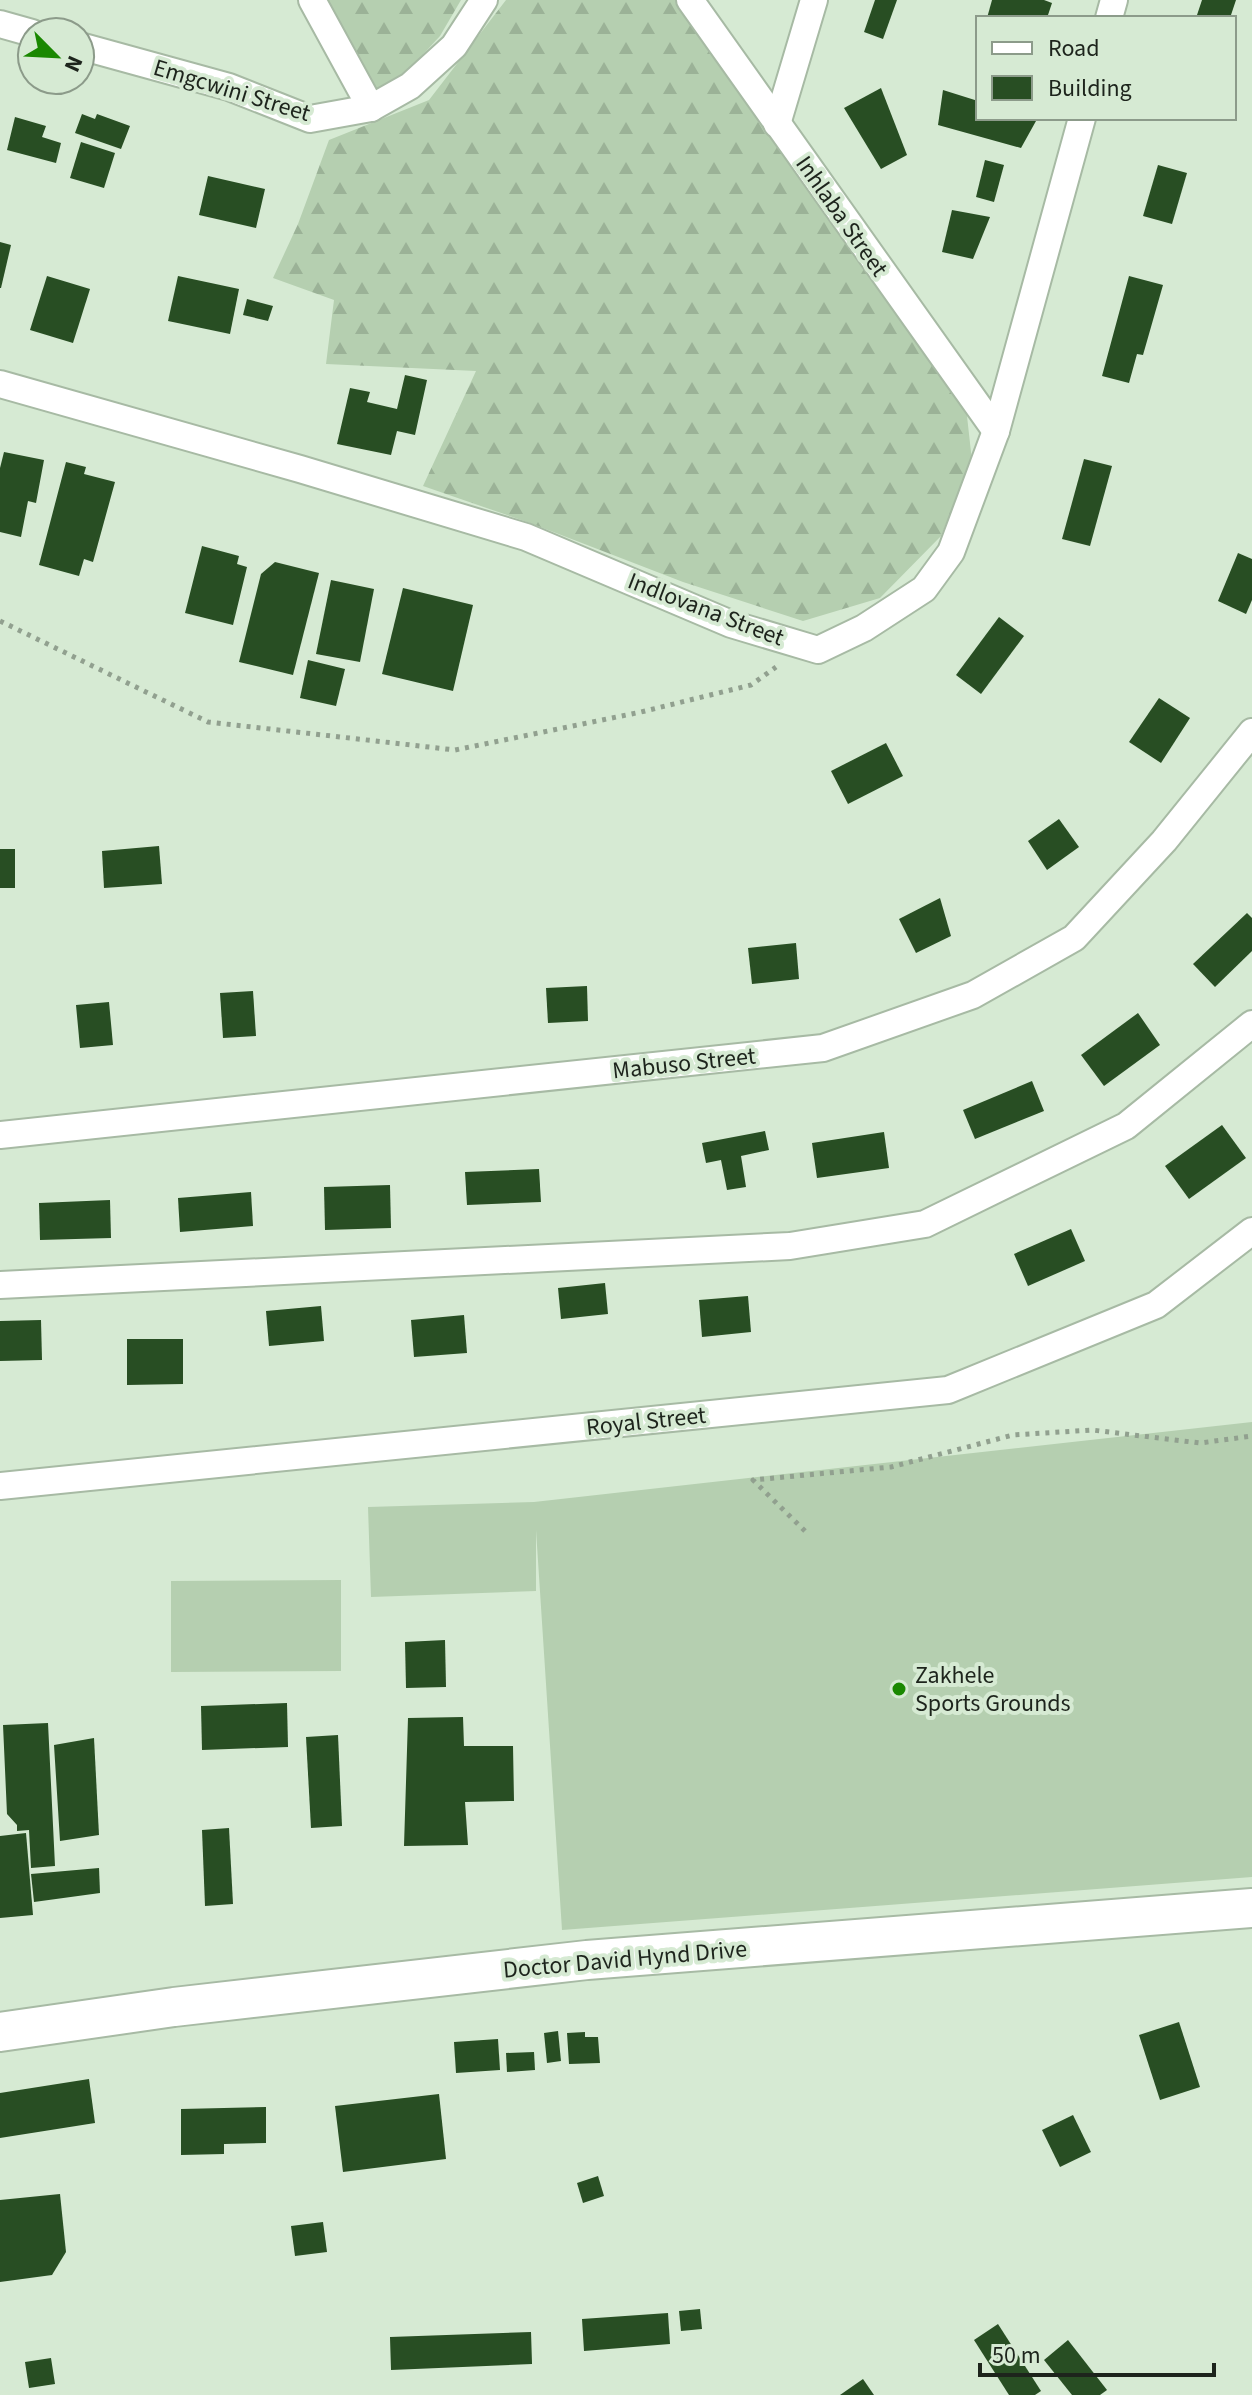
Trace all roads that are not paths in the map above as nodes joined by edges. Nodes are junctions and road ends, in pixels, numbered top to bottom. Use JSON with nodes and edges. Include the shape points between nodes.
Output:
{"nodes":[{"id":1,"x":312,"y":0,"type":"edge"},
{"id":2,"x":484,"y":0,"type":"edge"},
{"id":3,"x":690,"y":0,"type":"edge"},
{"id":4,"x":814,"y":0,"type":"edge"},
{"id":5,"x":96,"y":50,"type":"edge"},
{"id":6,"x":371,"y":108,"type":"junction"},
{"id":7,"x":1081,"y":120,"type":"edge"},
{"id":8,"x":777,"y":124,"type":"junction"},
{"id":9,"x":0,"y":384,"type":"edge"},
{"id":10,"x":996,"y":431,"type":"junction"},
{"id":11,"x":1252,"y":732,"type":"edge"},
{"id":12,"x":1252,"y":1024,"type":"edge"},
{"id":13,"x":0,"y":1135,"type":"edge"},
{"id":14,"x":1252,"y":1231,"type":"edge"},
{"id":15,"x":0,"y":1285,"type":"edge"},
{"id":16,"x":0,"y":1486,"type":"edge"},
{"id":17,"x":1252,"y":1908,"type":"edge"},
{"id":18,"x":0,"y":2032,"type":"edge"}],
"edges":[{"from":1,"to":6,"type":"street"},
{"from":2,"to":6,"type":"street","name":"Emgcwini Street","via":[[454,46],[410,86]]},
{"from":3,"to":8,"type":"street","name":"Inhlaba Street"},
{"from":4,"to":8,"type":"street"},
{"from":5,"to":6,"type":"street","name":"Emgcwini Street","via":[[229,87],[310,119]]},
{"from":7,"to":10,"type":"street","name":"Indlovana Street"},
{"from":8,"to":10,"type":"street","name":"Inhlaba Street"},
{"from":9,"to":10,"type":"street","name":"Indlovana Street","via":[[526,537],[731,624],[818,650],[924,589],[951,552]]},
{"from":11,"to":13,"type":"street","name":"Mabuso Street","via":[[1164,841],[1074,938],[973,995],[823,1048]]},
{"from":12,"to":15,"type":"street","via":[[1126,1126],[925,1224],[790,1246]]},
{"from":14,"to":16,"type":"street","name":"Royal Street","via":[[1156,1305],[948,1390]]},
{"from":17,"to":18,"type":"main road","name":"Doctor David Hynd Drive","via":[[587,1960]]}]}
